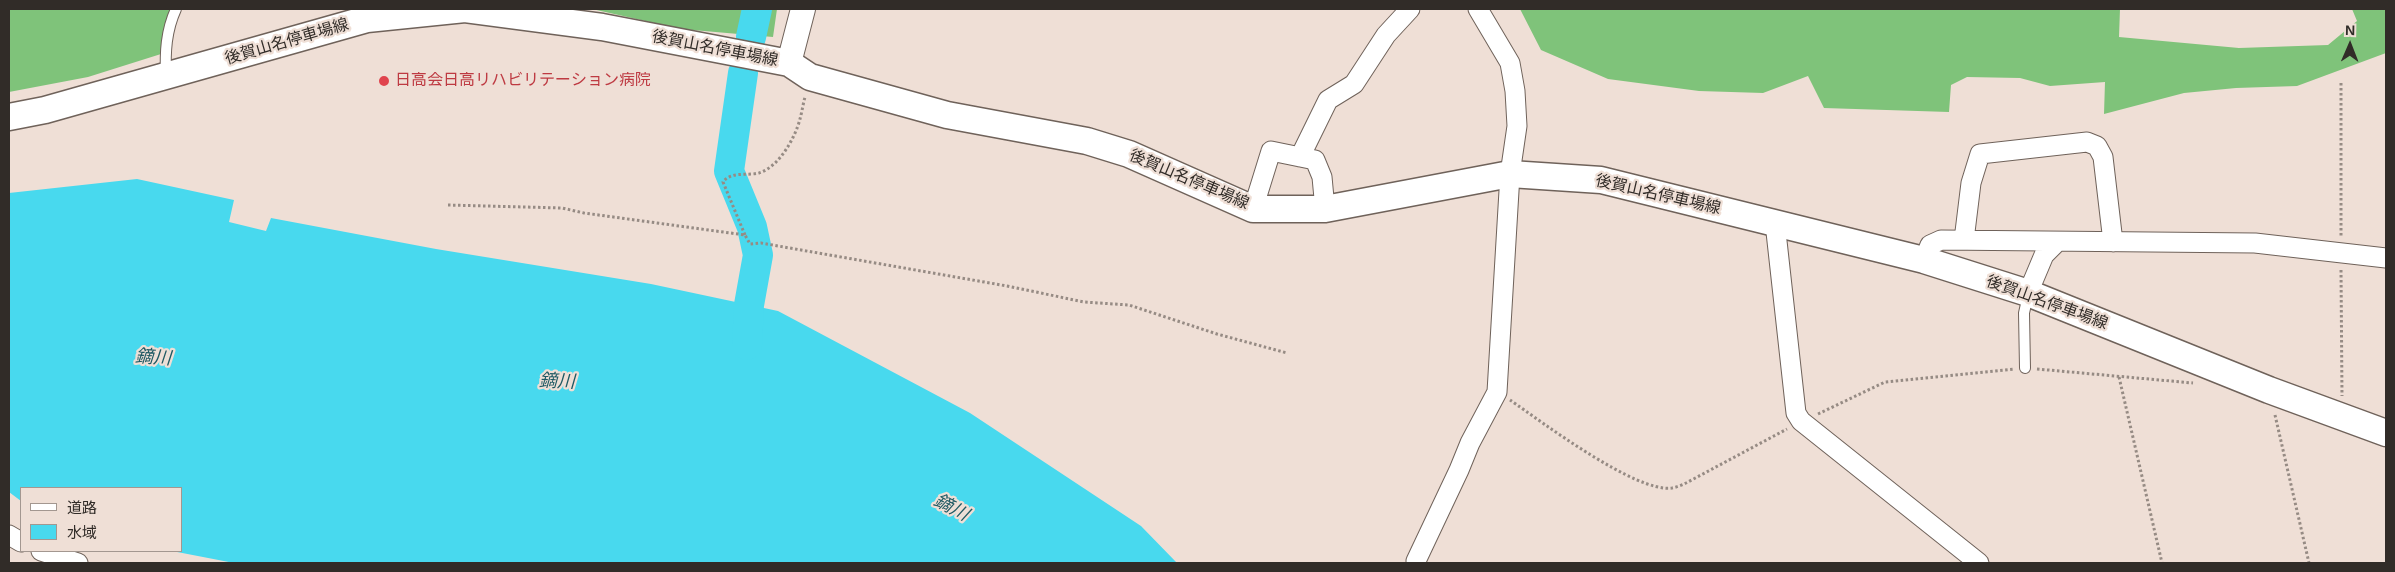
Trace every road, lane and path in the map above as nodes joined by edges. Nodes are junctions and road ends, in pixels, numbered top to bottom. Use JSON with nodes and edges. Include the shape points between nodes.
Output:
{"nodes":[{"id":1,"x":176,"y":9,"type":"edge"},
{"id":2,"x":803,"y":9,"type":"edge"},
{"id":3,"x":1410,"y":9,"type":"edge"},
{"id":4,"x":1478,"y":9,"type":"edge"},
{"id":5,"x":799,"y":70,"type":"junction"},
{"id":6,"x":166,"y":76,"type":"junction"},
{"id":7,"x":2341,"y":83,"type":"dead end"},
{"id":8,"x":9,"y":117,"type":"edge"},
{"id":9,"x":1300,"y":157,"type":"junction"},
{"id":10,"x":1510,"y":174,"type":"junction"},
{"id":11,"x":448,"y":205,"type":"dead end"},
{"id":12,"x":1253,"y":209,"type":"junction"},
{"id":13,"x":1325,"y":209,"type":"junction"},
{"id":14,"x":1775,"y":223,"type":"junction"},
{"id":15,"x":745,"y":235,"type":"junction"},
{"id":16,"x":1964,"y":240,"type":"junction"},
{"id":17,"x":2057,"y":242,"type":"junction"},
{"id":18,"x":2113,"y":242,"type":"junction"},
{"id":19,"x":2341,"y":252,"type":"junction"},
{"id":20,"x":2386,"y":258,"type":"edge"},
{"id":21,"x":1924,"y":260,"type":"junction"},
{"id":22,"x":2028,"y":293,"type":"junction"},
{"id":23,"x":1288,"y":353,"type":"dead end"},
{"id":24,"x":2025,"y":368,"type":"junction"},
{"id":25,"x":2119,"y":377,"type":"junction"},
{"id":26,"x":2197,"y":384,"type":"dead end"},
{"id":27,"x":2269,"y":390,"type":"junction"},
{"id":28,"x":1497,"y":392,"type":"junction"},
{"id":29,"x":2342,"y":417,"type":"junction"},
{"id":30,"x":1801,"y":421,"type":"junction"},
{"id":31,"x":2386,"y":433,"type":"edge"},
{"id":32,"x":9,"y":535,"type":"edge"},
{"id":33,"x":20,"y":541,"type":"edge"},
{"id":34,"x":44,"y":552,"type":"edge"},
{"id":35,"x":1416,"y":561,"type":"dead end"},
{"id":36,"x":78,"y":563,"type":"edge"},
{"id":37,"x":1979,"y":563,"type":"edge"},
{"id":38,"x":2162,"y":563,"type":"edge"},
{"id":39,"x":2309,"y":563,"type":"edge"}],
"edges":[{"from":1,"to":6,"type":"lane","via":[[165,46]]},
{"from":2,"to":5,"type":"street"},
{"from":3,"to":9,"type":"street","via":[[1386,35],[1354,84],[1328,100]]},
{"from":4,"to":10,"type":"street","via":[[1510,63],[1517,126]]},
{"from":5,"to":6,"type":"main road","name":"後賀山名停車場線","via":[[602,26],[465,9],[368,19]]},
{"from":5,"to":12,"type":"main road","name":"後賀山名停車場線","via":[[947,114],[1087,141],[1129,154]]},
{"from":5,"to":15,"type":"path","via":[[800,120],[782,156],[770,168],[759,173],[736,175],[722,182]]},
{"from":6,"to":8,"type":"main road","name":"後賀山名停車場線","via":[[46,110]]},
{"from":7,"to":19,"type":"path"},
{"from":9,"to":12,"type":"street","via":[[1271,150]]},
{"from":9,"to":13,"type":"street","via":[[1315,160],[1322,177]]},
{"from":10,"to":13,"type":"main road","name":"後賀山名停車場線"},
{"from":10,"to":14,"type":"main road","name":"後賀山名停車場線","via":[[1601,180]]},
{"from":10,"to":28,"type":"street"},
{"from":11,"to":15,"type":"path","via":[[562,208]]},
{"from":12,"to":13,"type":"main road","name":"後賀山名停車場線"},
{"from":14,"to":21,"type":"main road","name":"後賀山名停車場線"},
{"from":14,"to":30,"type":"street","via":[[1796,414]]},
{"from":15,"to":23,"type":"path","via":[[750,244],[761,243],[1084,302],[1129,305]]},
{"from":16,"to":17,"type":"street"},
{"from":16,"to":18,"type":"street","via":[[1971,183],[1980,154],[2087,142],[2096,146],[2103,157]]},
{"from":16,"to":21,"type":"street","via":[[1941,240],[1930,246]]},
{"from":17,"to":18,"type":"street"},
{"from":17,"to":22,"type":"street","via":[[2044,255]]},
{"from":18,"to":19,"type":"street","via":[[2255,243]]},
{"from":19,"to":20,"type":"street"},
{"from":19,"to":29,"type":"path"},
{"from":21,"to":22,"type":"main road","name":"後賀山名停車場線"},
{"from":22,"to":24,"type":"lane","via":[[2024,313]]},
{"from":22,"to":27,"type":"main road","name":"後賀山名停車場線"},
{"from":24,"to":25,"type":"path"},
{"from":24,"to":30,"type":"path","via":[[1885,382]]},
{"from":25,"to":26,"type":"path"},
{"from":25,"to":38,"type":"path"},
{"from":27,"to":29,"type":"main road","name":"後賀山名停車場線"},
{"from":27,"to":39,"type":"path"},
{"from":28,"to":30,"type":"path","via":[[1609,465],[1641,481],[1672,488]]},
{"from":28,"to":35,"type":"street"},
{"from":29,"to":31,"type":"main road","name":"後賀山名停車場線"},
{"from":30,"to":37,"type":"street"},
{"from":32,"to":33,"type":"street"},
{"from":34,"to":36,"type":"street"}]}
